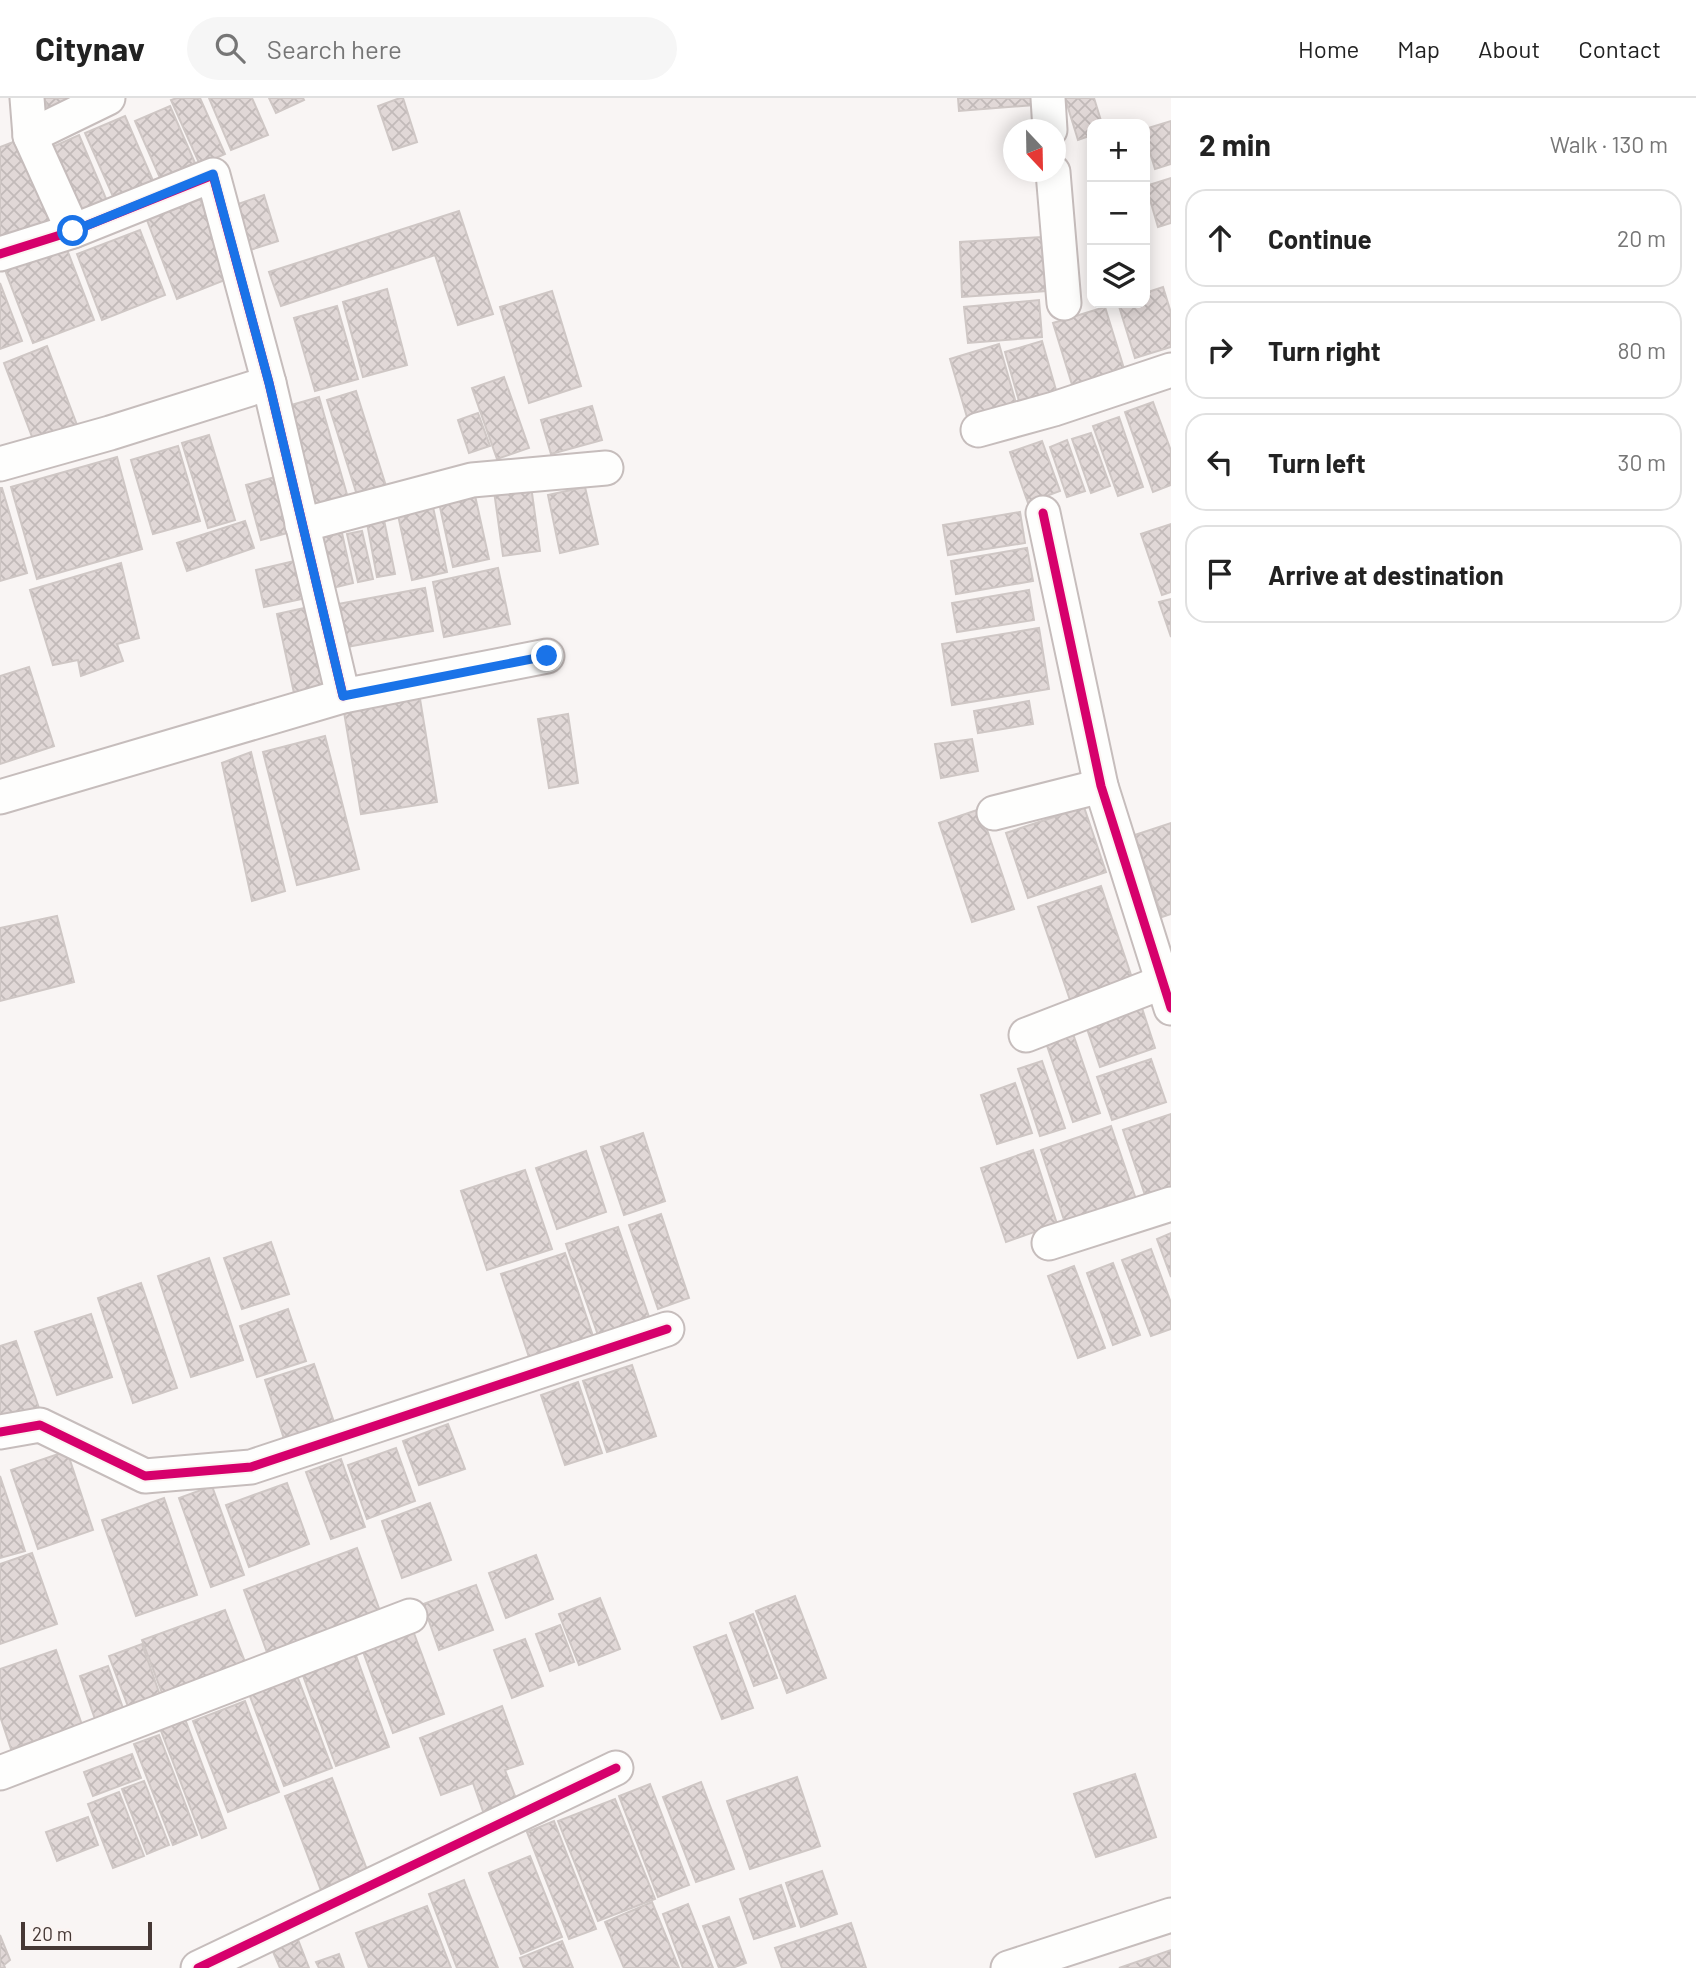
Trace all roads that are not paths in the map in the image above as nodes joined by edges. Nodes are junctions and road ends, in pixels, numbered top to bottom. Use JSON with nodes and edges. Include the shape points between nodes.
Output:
{"nodes":[{"id":1,"x":27,"y":98,"type":"edge"},
{"id":2,"x":108,"y":98,"type":"edge"},
{"id":3,"x":1048,"y":98,"type":"edge"},
{"id":4,"x":1050,"y":119,"type":"edge"},
{"id":5,"x":30,"y":136,"type":"junction"},
{"id":6,"x":1054,"y":182,"type":"edge"},
{"id":7,"x":73,"y":231,"type":"junction"},
{"id":8,"x":0,"y":254,"type":"edge"},
{"id":9,"x":1064,"y":303,"type":"dead end"},
{"id":10,"x":1171,"y":370,"type":"edge"},
{"id":11,"x":269,"y":383,"type":"junction"},
{"id":12,"x":978,"y":430,"type":"dead end"},
{"id":13,"x":0,"y":464,"type":"edge"},
{"id":14,"x":606,"y":468,"type":"dead end"},
{"id":15,"x":1042,"y":513,"type":"dead end"},
{"id":16,"x":302,"y":525,"type":"junction"},
{"id":17,"x":547,"y":656,"type":"dead end"},
{"id":18,"x":343,"y":696,"type":"junction"},
{"id":19,"x":1101,"y":786,"type":"junction"},
{"id":20,"x":0,"y":797,"type":"edge"},
{"id":21,"x":994,"y":813,"type":"dead end"},
{"id":22,"x":1167,"y":995,"type":"edge"},
{"id":23,"x":1026,"y":1035,"type":"dead end"},
{"id":24,"x":1171,"y":1203,"type":"edge"},
{"id":25,"x":1049,"y":1243,"type":"dead end"},
{"id":26,"x":667,"y":1329,"type":"dead end"},
{"id":27,"x":0,"y":1432,"type":"edge"},
{"id":28,"x":410,"y":1616,"type":"dead end"},
{"id":29,"x":616,"y":1768,"type":"dead end"},
{"id":30,"x":0,"y":1773,"type":"edge"},
{"id":31,"x":1171,"y":1914,"type":"edge"},
{"id":32,"x":198,"y":1968,"type":"edge"},
{"id":33,"x":1008,"y":1968,"type":"edge"}],
"edges":[{"from":1,"to":5,"type":"street"},
{"from":2,"to":5,"type":"street"},
{"from":3,"to":4,"type":"street"},
{"from":5,"to":7,"type":"street"},
{"from":6,"to":9,"type":"street"},
{"from":7,"to":8,"type":"street"},
{"from":7,"to":11,"type":"street","via":[[213,174]]},
{"from":10,"to":12,"type":"street"},
{"from":11,"to":13,"type":"street"},
{"from":11,"to":16,"type":"street"},
{"from":14,"to":16,"type":"street","via":[[472,480]]},
{"from":15,"to":19,"type":"street"},
{"from":16,"to":18,"type":"street"},
{"from":17,"to":18,"type":"street"},
{"from":18,"to":20,"type":"street"},
{"from":19,"to":21,"type":"street"},
{"from":19,"to":22,"type":"street"},
{"from":22,"to":23,"type":"street"},
{"from":24,"to":25,"type":"street"},
{"from":26,"to":27,"type":"street","via":[[251,1467],[145,1476],[40,1425]]},
{"from":28,"to":30,"type":"street"},
{"from":29,"to":32,"type":"street"},
{"from":31,"to":33,"type":"street"}]}
